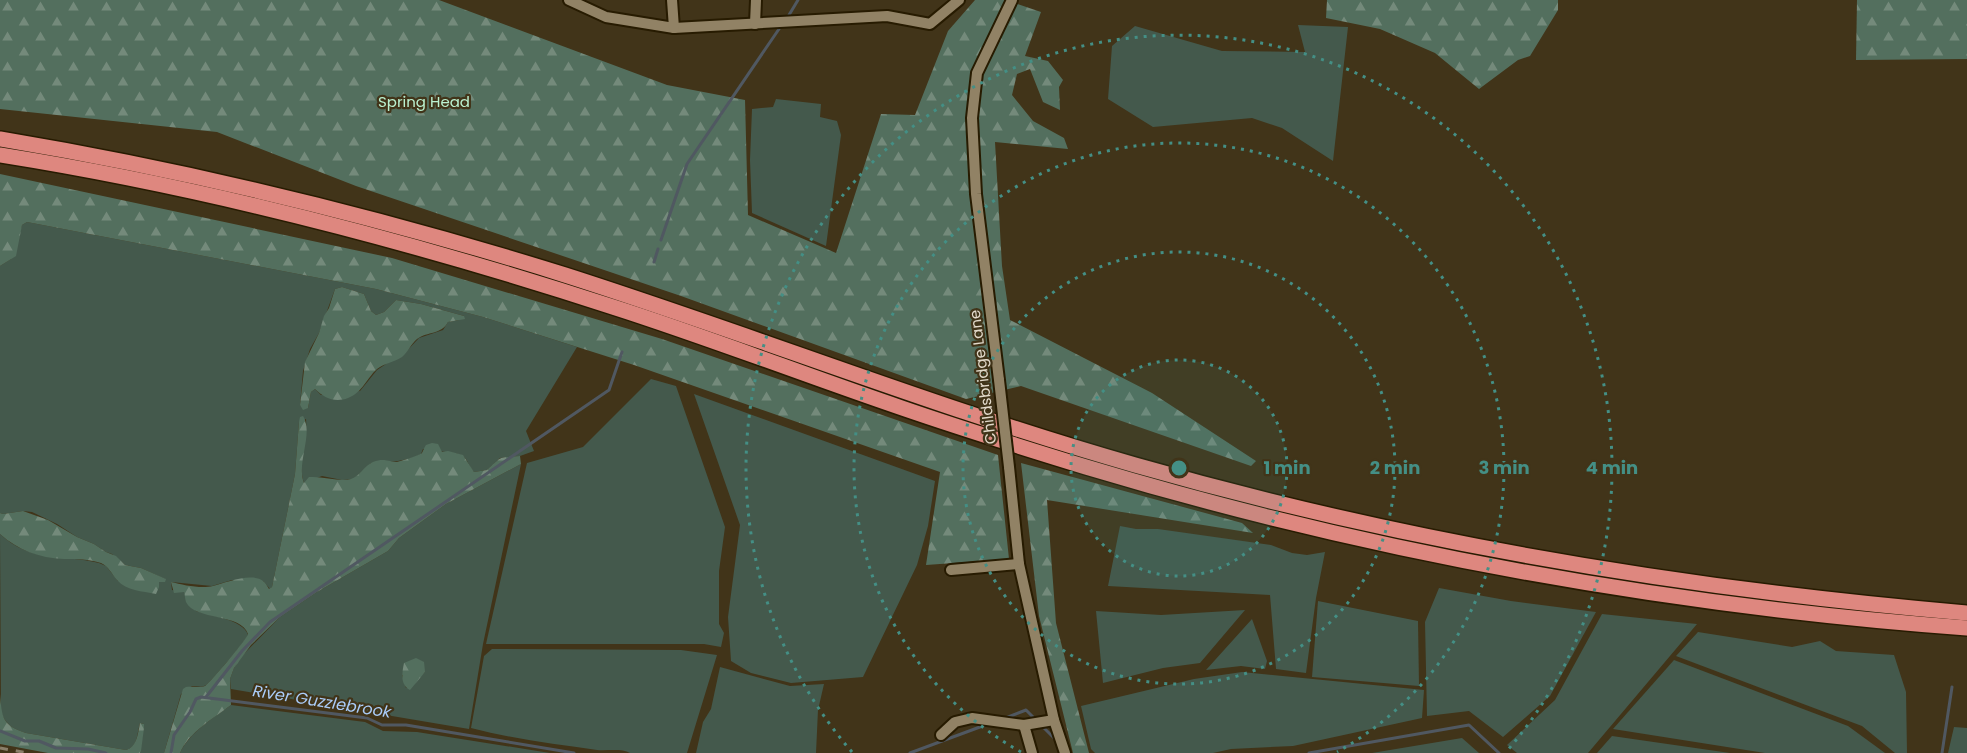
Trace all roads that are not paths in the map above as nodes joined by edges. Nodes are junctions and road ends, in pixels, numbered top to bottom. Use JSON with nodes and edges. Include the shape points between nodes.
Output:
{"nodes":[{"id":1,"x":569,"y":0,"type":"edge"},
{"id":2,"x":672,"y":0,"type":"edge"},
{"id":3,"x":756,"y":0,"type":"edge"},
{"id":4,"x":958,"y":0,"type":"edge"},
{"id":5,"x":1012,"y":0,"type":"edge"},
{"id":6,"x":755,"y":24,"type":"junction"},
{"id":7,"x":674,"y":28,"type":"junction"},
{"id":8,"x":0,"y":140,"type":"edge"},
{"id":9,"x":0,"y":155,"type":"edge"},
{"id":10,"x":1019,"y":564,"type":"junction"},
{"id":11,"x":951,"y":570,"type":"dead end"},
{"id":12,"x":1967,"y":613,"type":"edge"},
{"id":13,"x":1967,"y":628,"type":"edge"},
{"id":14,"x":1054,"y":720,"type":"junction"},
{"id":15,"x":1024,"y":724,"type":"junction"},
{"id":16,"x":941,"y":735,"type":"dead end"},
{"id":17,"x":1032,"y":753,"type":"edge"},
{"id":18,"x":1065,"y":753,"type":"edge"}],
"edges":[{"from":1,"to":7,"type":"street","via":[[606,17]]},
{"from":2,"to":7,"type":"street"},
{"from":3,"to":6,"type":"street"},
{"from":4,"to":6,"type":"street","via":[[930,24],[887,15]]},
{"from":5,"to":10,"type":"street","name":"Childsbridge Lane","bridge":true,"via":[[977,73],[972,118],[975,194]]},
{"from":6,"to":7,"type":"street"},
{"from":8,"to":12,"type":"highway","via":[[269,194],[444,239],[611,290],[1023,432],[1303,509],[1601,569],[1776,594]]},
{"from":9,"to":13,"type":"highway","via":[[195,193],[449,256],[620,309],[959,427],[1148,485],[1267,516],[1458,559],[1634,590],[1816,614]]},
{"from":10,"to":11,"type":"street"},
{"from":10,"to":14,"type":"street","name":"Childsbridge Lane"},
{"from":14,"to":15,"type":"street"},
{"from":14,"to":18,"type":"street","name":"Childsbridge Lane"},
{"from":15,"to":16,"type":"street","via":[[972,718],[955,722]]},
{"from":15,"to":17,"type":"street"}]}
